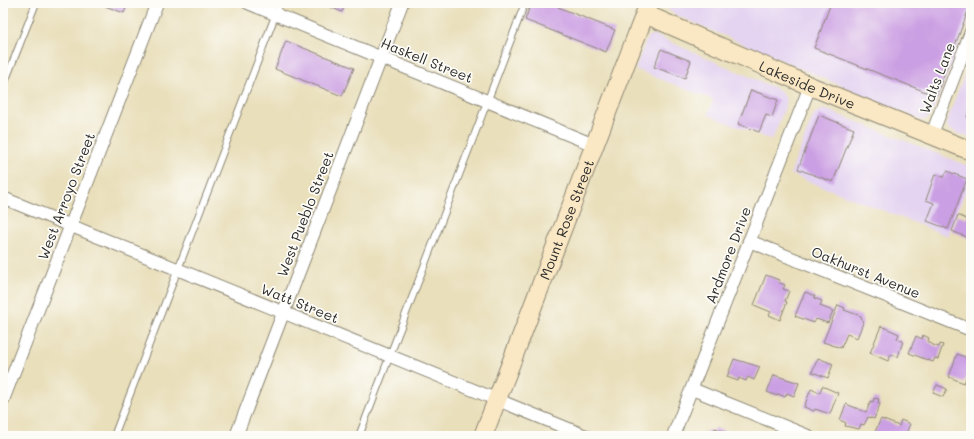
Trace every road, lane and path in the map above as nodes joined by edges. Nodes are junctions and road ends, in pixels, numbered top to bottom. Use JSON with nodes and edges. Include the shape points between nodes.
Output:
{"nodes":[{"id":1,"x":36,"y":3,"type":"edge"},
{"id":2,"x":157,"y":3,"type":"edge"},
{"id":3,"x":248,"y":3,"type":"edge"},
{"id":4,"x":280,"y":3,"type":"edge"},
{"id":5,"x":402,"y":3,"type":"edge"},
{"id":6,"x":525,"y":3,"type":"edge"},
{"id":7,"x":647,"y":9,"type":"edge"},
{"id":8,"x":275,"y":14,"type":"junction"},
{"id":9,"x":971,"y":32,"type":"edge"},
{"id":10,"x":381,"y":58,"type":"junction"},
{"id":11,"x":810,"y":86,"type":"junction"},
{"id":12,"x":3,"y":87,"type":"edge"},
{"id":13,"x":487,"y":102,"type":"junction"},
{"id":14,"x":932,"y":134,"type":"junction"},
{"id":15,"x":594,"y":145,"type":"junction"},
{"id":16,"x":971,"y":150,"type":"edge"},
{"id":17,"x":3,"y":198,"type":"edge"},
{"id":18,"x":71,"y":225,"type":"junction"},
{"id":19,"x":749,"y":241,"type":"junction"},
{"id":20,"x":179,"y":269,"type":"junction"},
{"id":21,"x":283,"y":312,"type":"junction"},
{"id":22,"x":971,"y":330,"type":"edge"},
{"id":23,"x":390,"y":356,"type":"junction"},
{"id":24,"x":692,"y":389,"type":"junction"},
{"id":25,"x":3,"y":400,"type":"edge"},
{"id":26,"x":497,"y":400,"type":"junction"},
{"id":27,"x":578,"y":435,"type":"edge"},
{"id":28,"x":114,"y":436,"type":"edge"},
{"id":29,"x":236,"y":436,"type":"edge"},
{"id":30,"x":359,"y":436,"type":"edge"},
{"id":31,"x":483,"y":436,"type":"edge"},
{"id":32,"x":673,"y":436,"type":"edge"},
{"id":33,"x":808,"y":436,"type":"edge"}],
"edges":[{"from":1,"to":12,"type":"lane"},
{"from":2,"to":18,"type":"street","name":"West Arroyo Street"},
{"from":3,"to":8,"type":"street","name":"Haskell Street"},
{"from":4,"to":8,"type":"lane"},
{"from":5,"to":10,"type":"street","name":"West Pueblo Street"},
{"from":6,"to":13,"type":"lane"},
{"from":7,"to":11,"type":"street","name":"Lakeside Drive"},
{"from":7,"to":15,"type":"street","name":"Mount Rose Street"},
{"from":8,"to":10,"type":"street","name":"Haskell Street"},
{"from":8,"to":20,"type":"lane"},
{"from":9,"to":14,"type":"street","name":"Walts Lane"},
{"from":10,"to":13,"type":"street","name":"Haskell Street"},
{"from":10,"to":21,"type":"street","name":"West Pueblo Street"},
{"from":11,"to":14,"type":"street","name":"Lakeside Drive"},
{"from":11,"to":19,"type":"street","name":"Ardmore Drive"},
{"from":13,"to":15,"type":"street","name":"Haskell Street"},
{"from":13,"to":23,"type":"lane"},
{"from":14,"to":16,"type":"street","name":"Lakeside Drive"},
{"from":15,"to":26,"type":"street","name":"Mount Rose Street"},
{"from":17,"to":18,"type":"street","name":"Watt Street"},
{"from":18,"to":20,"type":"street","name":"Watt Street"},
{"from":18,"to":25,"type":"street","name":"West Arroyo Street"},
{"from":19,"to":22,"type":"street","name":"Oakhurst Avenue"},
{"from":19,"to":24,"type":"street","name":"Ardmore Drive"},
{"from":20,"to":21,"type":"street","name":"Watt Street"},
{"from":20,"to":28,"type":"lane"},
{"from":21,"to":23,"type":"street","name":"Watt Street"},
{"from":21,"to":29,"type":"street","name":"West Pueblo Street"},
{"from":23,"to":26,"type":"street","name":"Watt Street"},
{"from":23,"to":30,"type":"lane"},
{"from":24,"to":32,"type":"street","name":"Ardmore Drive"},
{"from":24,"to":33,"type":"street"},
{"from":26,"to":27,"type":"street","name":"Watt Street"},
{"from":26,"to":31,"type":"street","name":"Mount Rose Street"}]}
